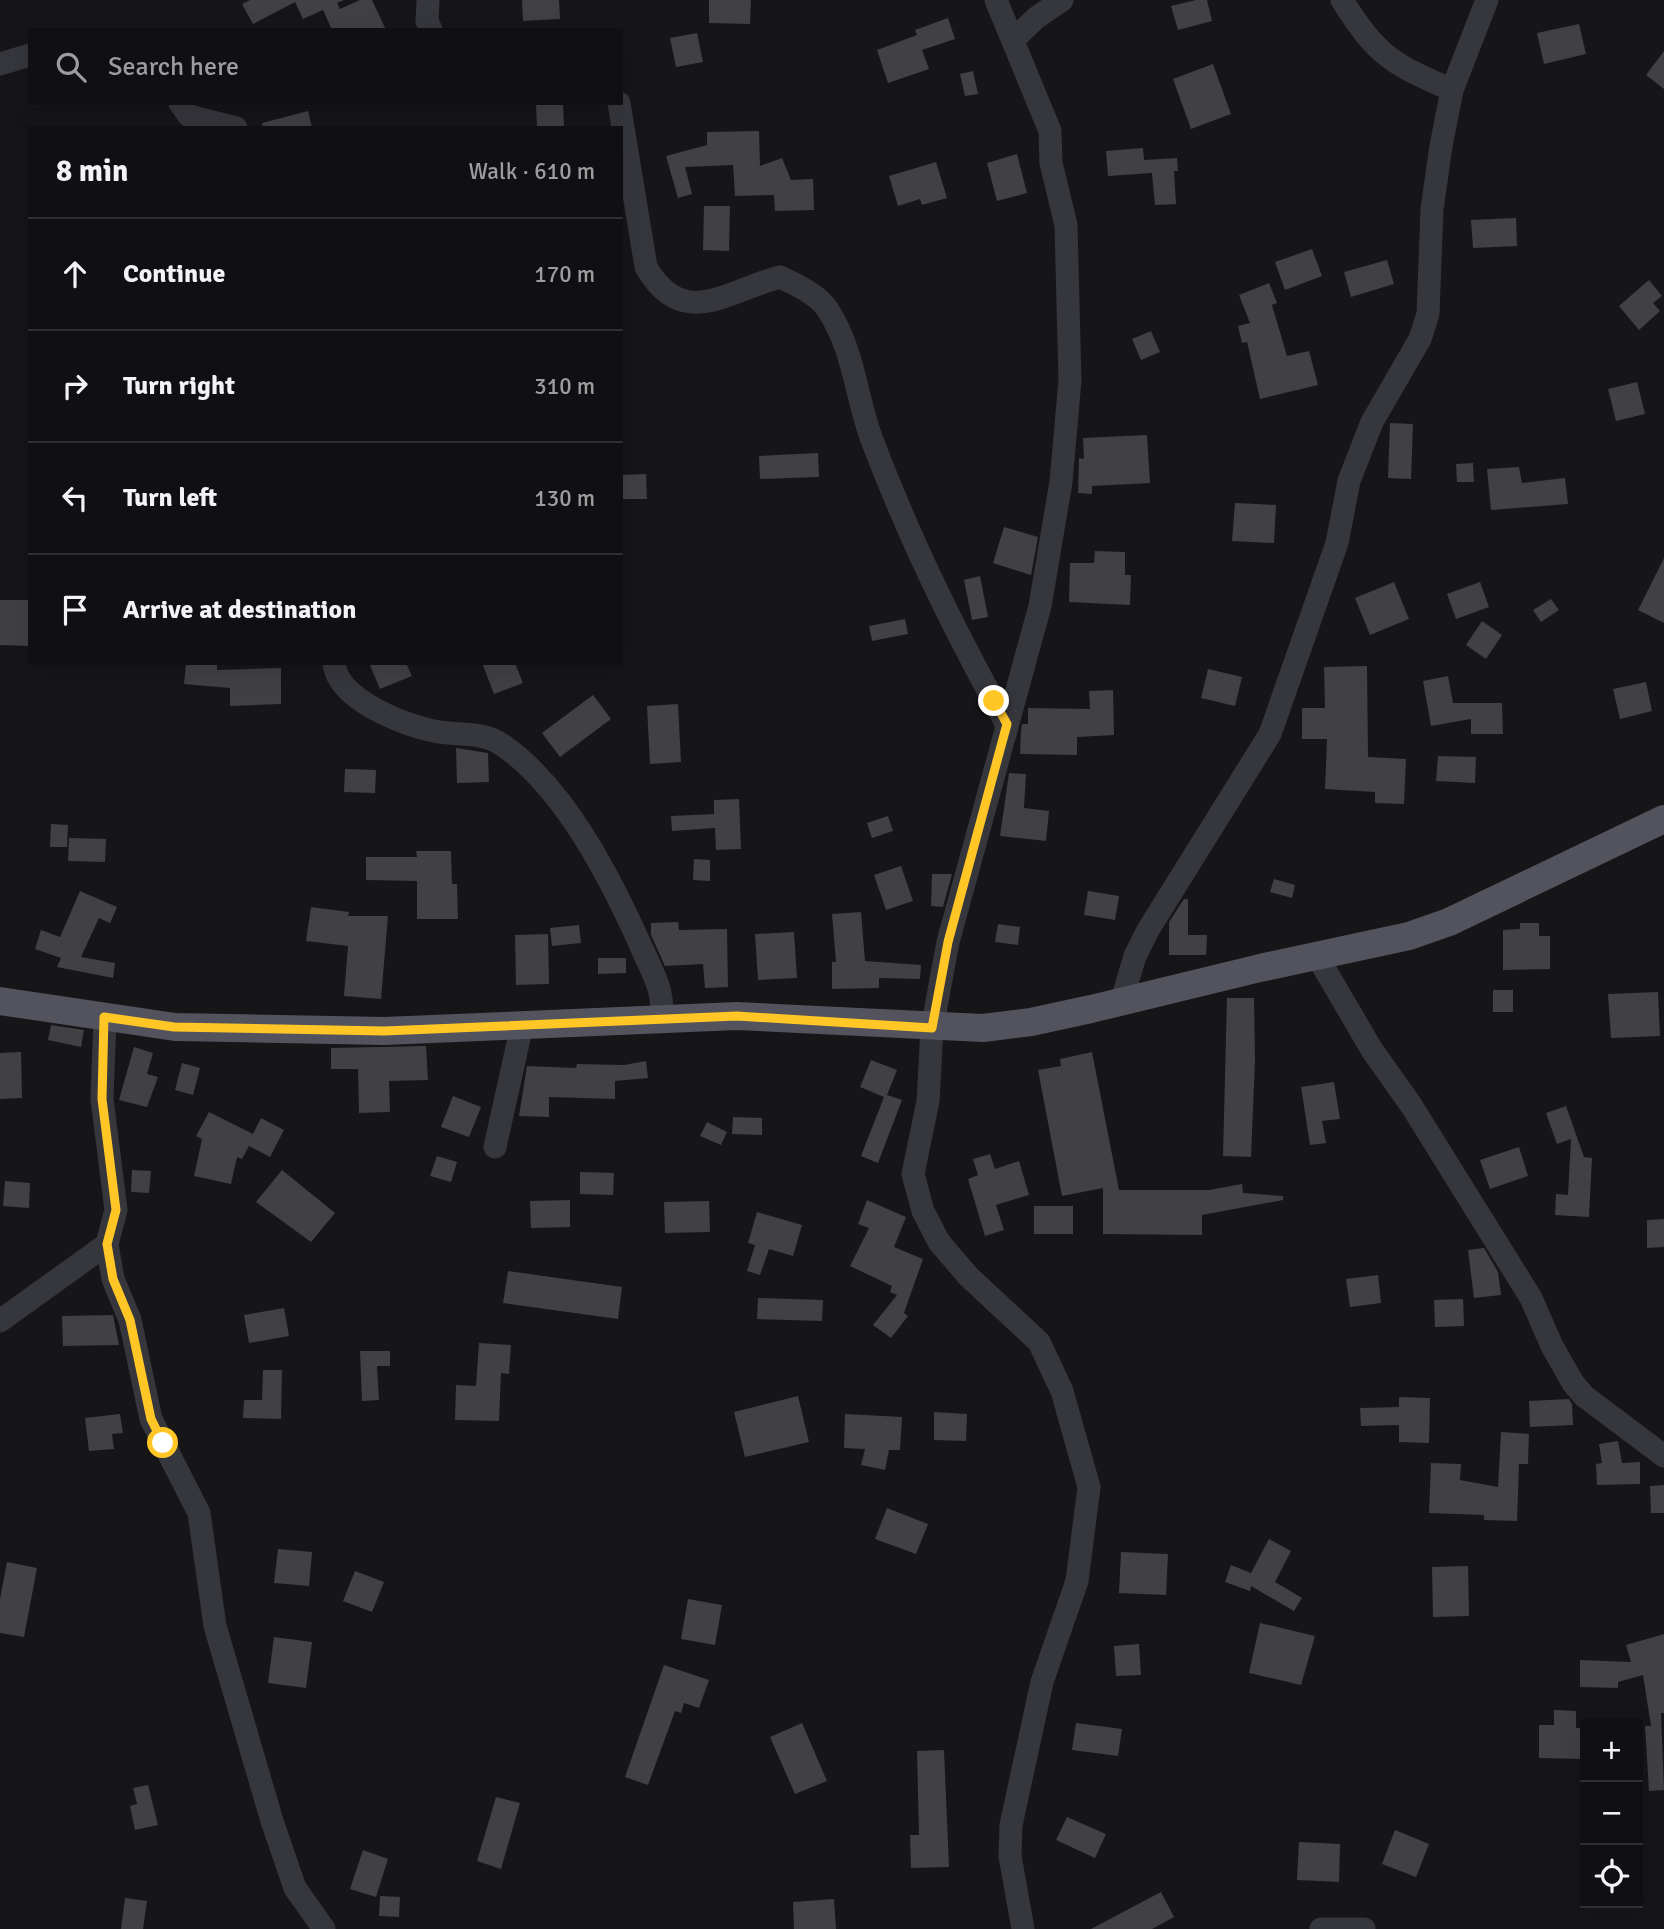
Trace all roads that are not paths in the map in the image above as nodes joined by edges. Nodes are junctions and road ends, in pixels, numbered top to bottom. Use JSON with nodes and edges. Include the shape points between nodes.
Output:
{"nodes":[{"id":1,"x":428,"y":0,"type":"edge"},
{"id":2,"x":996,"y":0,"type":"edge"},
{"id":3,"x":1062,"y":0,"type":"edge"},
{"id":4,"x":1342,"y":0,"type":"edge"},
{"id":5,"x":1487,"y":0,"type":"edge"},
{"id":6,"x":429,"y":28,"type":"edge"},
{"id":7,"x":1013,"y":40,"type":"junction"},
{"id":8,"x":28,"y":56,"type":"edge"},
{"id":9,"x":0,"y":64,"type":"edge"},
{"id":10,"x":1452,"y":90,"type":"junction"},
{"id":11,"x":181,"y":105,"type":"edge"},
{"id":12,"x":618,"y":105,"type":"edge"},
{"id":13,"x":228,"y":126,"type":"edge"},
{"id":14,"x":622,"y":126,"type":"edge"},
{"id":15,"x":623,"y":132,"type":"edge"},
{"id":16,"x":334,"y":665,"type":"edge"},
{"id":17,"x":1007,"y":724,"type":"junction"},
{"id":18,"x":1664,"y":818,"type":"edge"},
{"id":19,"x":1317,"y":956,"type":"junction"},
{"id":20,"x":0,"y":1001,"type":"edge"},
{"id":21,"x":1121,"y":1003,"type":"junction"},
{"id":22,"x":104,"y":1017,"type":"junction"},
{"id":23,"x":661,"y":1018,"type":"junction"},
{"id":24,"x":522,"y":1025,"type":"junction"},
{"id":25,"x":932,"y":1028,"type":"junction"},
{"id":26,"x":495,"y":1147,"type":"dead end"},
{"id":27,"x":107,"y":1244,"type":"junction"},
{"id":28,"x":0,"y":1321,"type":"edge"},
{"id":29,"x":1664,"y":1456,"type":"edge"},
{"id":30,"x":324,"y":1929,"type":"edge"},
{"id":31,"x":1023,"y":1929,"type":"edge"},
{"id":32,"x":1321,"y":1929,"type":"edge"},
{"id":33,"x":1364,"y":1929,"type":"edge"}],
"edges":[{"from":1,"to":6,"type":"street"},
{"from":2,"to":7,"type":"street"},
{"from":3,"to":7,"type":"street"},
{"from":4,"to":10,"type":"street","via":[[1381,54]]},
{"from":5,"to":10,"type":"street"},
{"from":7,"to":17,"type":"street","via":[[1050,131],[1051,163],[1066,225],[1070,380],[1061,482],[1040,606]]},
{"from":8,"to":9,"type":"street"},
{"from":10,"to":21,"type":"street","via":[[1434,196],[1428,314],[1420,339],[1372,422],[1349,481],[1337,543],[1270,734],[1148,930]]},
{"from":11,"to":13,"type":"street","via":[[189,116]]},
{"from":12,"to":14,"type":"street"},
{"from":15,"to":17,"type":"street","via":[[646,267],[659,289],[682,301],[702,304],[780,277],[827,307],[850,354],[872,439],[939,593]]},
{"from":16,"to":23,"type":"street","via":[[342,685],[358,699],[409,724],[436,732],[475,734],[500,743],[532,770],[608,874],[656,979],[663,1003]]},
{"from":17,"to":25,"type":"street","via":[[948,942]]},
{"from":18,"to":19,"type":"main road","via":[[1449,922],[1409,936]]},
{"from":19,"to":21,"type":"main road"},
{"from":19,"to":29,"type":"street","via":[[1531,1298],[1573,1383]]},
{"from":20,"to":22,"type":"main road"},
{"from":21,"to":25,"type":"main road","via":[[1031,1022]]},
{"from":22,"to":24,"type":"main road","via":[[174,1027],[384,1031]]},
{"from":22,"to":27,"type":"street","via":[[102,1099],[116,1210]]},
{"from":23,"to":24,"type":"main road"},
{"from":23,"to":25,"type":"main road","via":[[737,1016]]},
{"from":24,"to":26,"type":"street"},
{"from":25,"to":31,"type":"street","via":[[928,1101],[913,1174],[923,1211],[939,1242],[968,1276],[1039,1342],[1062,1391],[1089,1487],[1077,1581],[1042,1682],[1011,1825],[1010,1856]]},
{"from":27,"to":28,"type":"street"},
{"from":27,"to":30,"type":"street","via":[[113,1279],[130,1320],[151,1419],[199,1513],[215,1626],[272,1821],[295,1888]]},
{"from":32,"to":33,"type":"street"}]}
